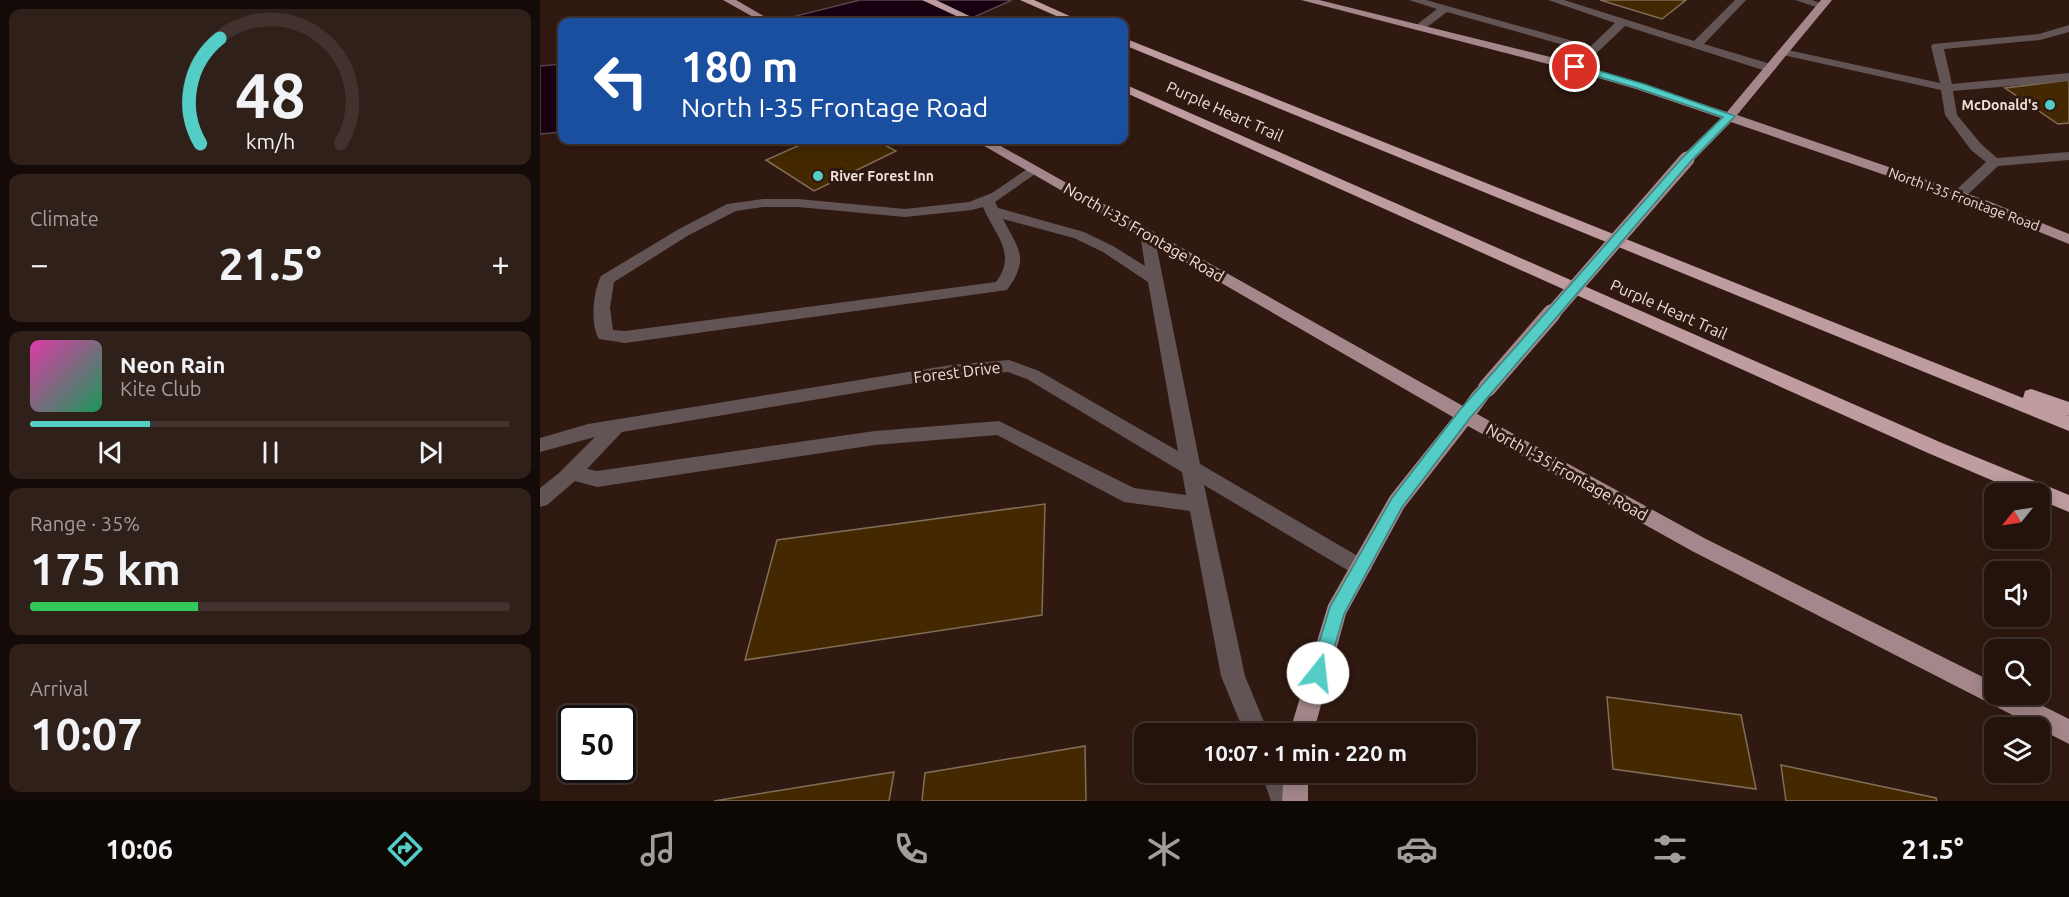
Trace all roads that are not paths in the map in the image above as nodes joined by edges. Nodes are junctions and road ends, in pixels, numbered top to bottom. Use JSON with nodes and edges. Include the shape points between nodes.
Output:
{"nodes":[{"id":1,"x":728,"y":0,"type":"edge"},
{"id":2,"x":927,"y":0,"type":"edge"},
{"id":3,"x":1025,"y":0,"type":"edge"},
{"id":4,"x":1306,"y":0,"type":"edge"},
{"id":5,"x":1414,"y":0,"type":"edge"},
{"id":6,"x":1553,"y":0,"type":"edge"},
{"id":7,"x":1741,"y":0,"type":"edge"},
{"id":8,"x":1800,"y":0,"type":"edge"},
{"id":9,"x":1825,"y":3,"type":"edge"},
{"id":10,"x":1445,"y":8,"type":"junction"},
{"id":11,"x":762,"y":18,"type":"edge"},
{"id":12,"x":968,"y":18,"type":"edge"},
{"id":13,"x":1067,"y":18,"type":"edge"},
{"id":14,"x":1623,"y":22,"type":"junction"},
{"id":15,"x":1419,"y":28,"type":"junction"},
{"id":16,"x":2069,"y":28,"type":"edge"},
{"id":17,"x":1128,"y":43,"type":"edge"},
{"id":18,"x":1696,"y":45,"type":"junction"},
{"id":19,"x":1593,"y":50,"type":"junction"},
{"id":20,"x":1783,"y":52,"type":"junction"},
{"id":21,"x":1575,"y":67,"type":"junction"},
{"id":22,"x":1770,"y":69,"type":"junction"},
{"id":23,"x":2069,"y":77,"type":"edge"},
{"id":24,"x":1947,"y":88,"type":"junction"},
{"id":25,"x":1128,"y":90,"type":"edge"},
{"id":26,"x":1730,"y":116,"type":"junction"},
{"id":27,"x":988,"y":144,"type":"edge"},
{"id":28,"x":2069,"y":156,"type":"edge"},
{"id":29,"x":1994,"y":162,"type":"junction"},
{"id":30,"x":1033,"y":169,"type":"junction"},
{"id":31,"x":1959,"y":195,"type":"junction"},
{"id":32,"x":989,"y":206,"type":"junction"},
{"id":33,"x":1147,"y":234,"type":"junction"},
{"id":34,"x":2069,"y":239,"type":"edge"},
{"id":35,"x":1155,"y":280,"type":"junction"},
{"id":36,"x":1823,"y":322,"type":"junction"},
{"id":37,"x":2069,"y":409,"type":"edge"},
{"id":38,"x":1464,"y":415,"type":"junction"},
{"id":39,"x":2069,"y":424,"type":"edge"},
{"id":40,"x":617,"y":426,"type":"junction"},
{"id":41,"x":540,"y":445,"type":"edge"},
{"id":42,"x":1935,"y":448,"type":"junction"},
{"id":43,"x":1191,"y":469,"type":"junction"},
{"id":44,"x":571,"y":472,"type":"junction"},
{"id":45,"x":2001,"y":483,"type":"edge"},
{"id":46,"x":540,"y":499,"type":"edge"},
{"id":47,"x":1198,"y":504,"type":"junction"},
{"id":48,"x":2069,"y":504,"type":"edge"},
{"id":49,"x":2050,"y":508,"type":"edge"},
{"id":50,"x":2069,"y":518,"type":"edge"},
{"id":51,"x":1361,"y":568,"type":"junction"},
{"id":52,"x":1252,"y":723,"type":"edge"},
{"id":53,"x":1304,"y":723,"type":"edge"},
{"id":54,"x":2069,"y":732,"type":"edge"},
{"id":55,"x":1277,"y":783,"type":"edge"},
{"id":56,"x":1296,"y":783,"type":"edge"},
{"id":57,"x":1284,"y":801,"type":"edge"},
{"id":58,"x":1295,"y":801,"type":"edge"}],
"edges":[{"from":1,"to":11,"type":"main road"},
{"from":2,"to":12,"type":"highway"},
{"from":3,"to":13,"type":"highway"},
{"from":4,"to":15,"type":"main road","name":"North I-35 Frontage Road"},
{"from":5,"to":10,"type":"street"},
{"from":6,"to":14,"type":"street"},
{"from":7,"to":18,"type":"street"},
{"from":8,"to":9,"type":"street"},
{"from":9,"to":20,"type":"main road"},
{"from":10,"to":15,"type":"street"},
{"from":10,"to":19,"type":"street"},
{"from":14,"to":18,"type":"street"},
{"from":14,"to":19,"type":"street"},
{"from":15,"to":21,"type":"main road","name":"North I-35 Frontage Road"},
{"from":16,"to":24,"type":"street","via":[[2040,37],[1937,46]]},
{"from":17,"to":36,"type":"highway","name":"Purple Heart Trail"},
{"from":18,"to":22,"type":"street"},
{"from":19,"to":21,"type":"street"},
{"from":20,"to":22,"type":"main road"},
{"from":20,"to":24,"type":"street"},
{"from":21,"to":26,"type":"main road","name":"North I-35 Frontage Road"},
{"from":22,"to":26,"type":"main road"},
{"from":23,"to":24,"type":"street"},
{"from":24,"to":29,"type":"street","via":[[1951,115],[1976,147]]},
{"from":25,"to":42,"type":"highway","name":"Purple Heart Trail"},
{"from":26,"to":31,"type":"main road","name":"North I-35 Frontage Road"},
{"from":26,"to":38,"type":"main road","bridge":true,"via":[[1687,159]]},
{"from":27,"to":30,"type":"main road","name":"North I-35 Frontage Road"},
{"from":28,"to":29,"type":"street"},
{"from":29,"to":31,"type":"street"},
{"from":30,"to":32,"type":"street"},
{"from":30,"to":33,"type":"main road","name":"North I-35 Frontage Road"},
{"from":31,"to":34,"type":"main road","name":"North I-35 Frontage Road"},
{"from":32,"to":32,"type":"street","via":[[904,213],[798,203],[732,207],[607,280],[602,308],[605,335],[625,337],[1001,286],[1010,274],[1014,255]]},
{"from":32,"to":35,"type":"street","via":[[1079,235]]},
{"from":33,"to":35,"type":"street"},
{"from":33,"to":38,"type":"main road","name":"North I-35 Frontage Road"},
{"from":35,"to":43,"type":"street"},
{"from":36,"to":37,"type":"highway"},
{"from":36,"to":39,"type":"highway","name":"Purple Heart Trail"},
{"from":38,"to":51,"type":"main road","via":[[1397,502]]},
{"from":38,"to":54,"type":"main road","name":"North I-35 Frontage Road","via":[[1699,545]]},
{"from":40,"to":41,"type":"street","name":"Forest Drive"},
{"from":40,"to":43,"type":"street","name":"Forest Drive","via":[[951,371],[1009,366],[1033,375]]},
{"from":40,"to":44,"type":"street"},
{"from":42,"to":45,"type":"highway"},
{"from":42,"to":48,"type":"highway","name":"Purple Heart Trail"},
{"from":43,"to":47,"type":"street"},
{"from":43,"to":51,"type":"street","name":"Forest Drive"},
{"from":44,"to":46,"type":"street"},
{"from":44,"to":47,"type":"street","via":[[597,479],[875,438],[999,428],[1131,496]]},
{"from":47,"to":52,"type":"street","via":[[1233,676]]},
{"from":49,"to":50,"type":"highway"},
{"from":51,"to":53,"type":"main road","via":[[1336,612]]},
{"from":55,"to":57,"type":"street"},
{"from":56,"to":58,"type":"main road"}]}
